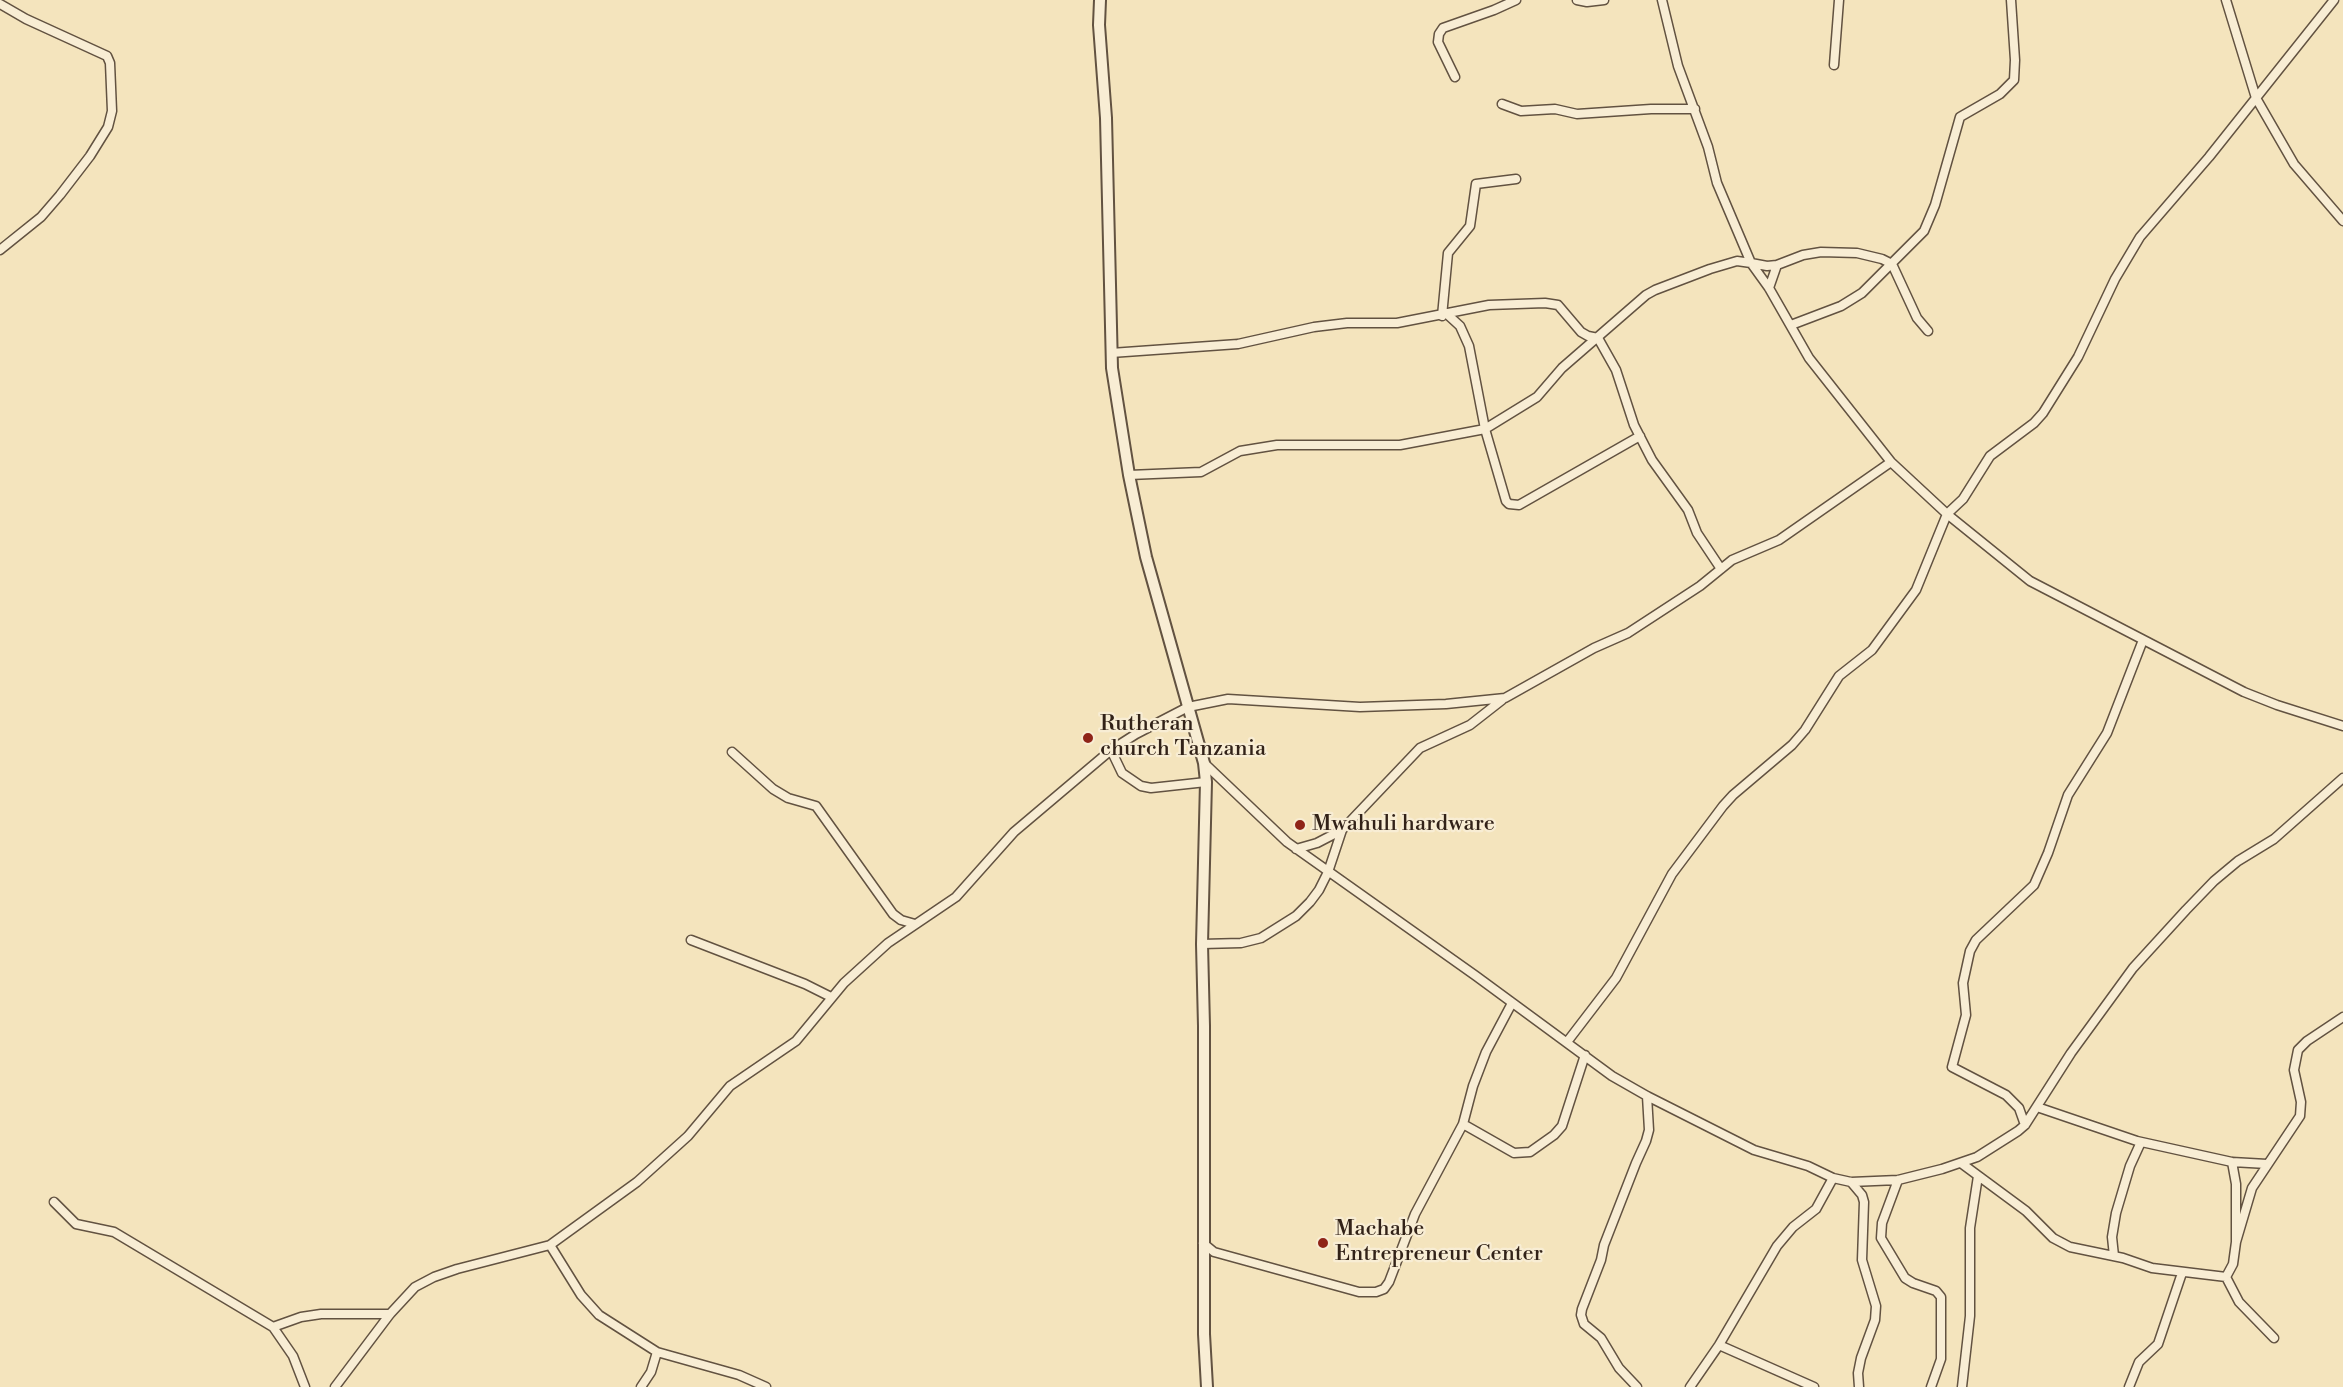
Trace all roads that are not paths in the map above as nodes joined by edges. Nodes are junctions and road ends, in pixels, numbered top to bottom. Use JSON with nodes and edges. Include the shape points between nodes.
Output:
{"nodes":[{"id":1,"x":1100,"y":0,"type":"edge"},
{"id":2,"x":1516,"y":0,"type":"edge"},
{"id":3,"x":1577,"y":0,"type":"edge"},
{"id":4,"x":1604,"y":0,"type":"edge"},
{"id":5,"x":1662,"y":0,"type":"edge"},
{"id":6,"x":1839,"y":0,"type":"edge"},
{"id":7,"x":2011,"y":0,"type":"edge"},
{"id":8,"x":2226,"y":0,"type":"edge"},
{"id":9,"x":2334,"y":0,"type":"edge"},
{"id":10,"x":0,"y":4,"type":"edge"},
{"id":11,"x":1833,"y":65,"type":"dead end"},
{"id":12,"x":1455,"y":77,"type":"dead end"},
{"id":13,"x":2256,"y":98,"type":"junction"},
{"id":14,"x":1502,"y":104,"type":"dead end"},
{"id":15,"x":1695,"y":110,"type":"junction"},
{"id":16,"x":1516,"y":179,"type":"dead end"},
{"id":17,"x":2343,"y":221,"type":"edge"},
{"id":18,"x":0,"y":250,"type":"edge"},
{"id":19,"x":1750,"y":263,"type":"junction"},
{"id":20,"x":1892,"y":264,"type":"junction"},
{"id":21,"x":1777,"y":265,"type":"junction"},
{"id":22,"x":1769,"y":288,"type":"junction"},
{"id":23,"x":1445,"y":315,"type":"junction"},
{"id":24,"x":1791,"y":325,"type":"junction"},
{"id":25,"x":1928,"y":331,"type":"dead end"},
{"id":26,"x":1598,"y":338,"type":"junction"},
{"id":27,"x":1111,"y":353,"type":"junction"},
{"id":28,"x":1485,"y":429,"type":"junction"},
{"id":29,"x":1640,"y":436,"type":"junction"},
{"id":30,"x":1891,"y":462,"type":"junction"},
{"id":31,"x":1129,"y":475,"type":"junction"},
{"id":32,"x":1947,"y":514,"type":"junction"},
{"id":33,"x":1721,"y":568,"type":"junction"},
{"id":34,"x":2143,"y":640,"type":"junction"},
{"id":35,"x":1505,"y":698,"type":"junction"},
{"id":36,"x":1188,"y":707,"type":"junction"},
{"id":37,"x":2343,"y":726,"type":"edge"},
{"id":38,"x":1111,"y":750,"type":"junction"},
{"id":39,"x":732,"y":752,"type":"dead end"},
{"id":40,"x":1204,"y":763,"type":"junction"},
{"id":41,"x":2343,"y":778,"type":"edge"},
{"id":42,"x":1206,"y":782,"type":"junction"},
{"id":43,"x":1342,"y":830,"type":"junction"},
{"id":44,"x":1296,"y":849,"type":"junction"},
{"id":45,"x":1328,"y":872,"type":"junction"},
{"id":46,"x":915,"y":924,"type":"junction"},
{"id":47,"x":691,"y":940,"type":"dead end"},
{"id":48,"x":1202,"y":944,"type":"junction"},
{"id":49,"x":831,"y":997,"type":"junction"},
{"id":50,"x":1512,"y":1002,"type":"junction"},
{"id":51,"x":2343,"y":1017,"type":"edge"},
{"id":52,"x":1567,"y":1042,"type":"junction"},
{"id":53,"x":1585,"y":1055,"type":"junction"},
{"id":54,"x":1647,"y":1096,"type":"junction"},
{"id":55,"x":2037,"y":1107,"type":"junction"},
{"id":56,"x":1462,"y":1124,"type":"junction"},
{"id":57,"x":2025,"y":1125,"type":"junction"},
{"id":58,"x":2141,"y":1142,"type":"junction"},
{"id":59,"x":2232,"y":1162,"type":"junction"},
{"id":60,"x":1961,"y":1163,"type":"junction"},
{"id":61,"x":2267,"y":1164,"type":"junction"},
{"id":62,"x":1978,"y":1176,"type":"junction"},
{"id":63,"x":1833,"y":1178,"type":"junction"},
{"id":64,"x":1898,"y":1180,"type":"junction"},
{"id":65,"x":1851,"y":1182,"type":"junction"},
{"id":66,"x":54,"y":1202,"type":"dead end"},
{"id":67,"x":2236,"y":1242,"type":"junction"},
{"id":68,"x":1203,"y":1243,"type":"junction"},
{"id":69,"x":550,"y":1245,"type":"junction"},
{"id":70,"x":2114,"y":1256,"type":"junction"},
{"id":71,"x":2182,"y":1273,"type":"junction"},
{"id":72,"x":2226,"y":1277,"type":"junction"},
{"id":73,"x":390,"y":1314,"type":"junction"},
{"id":74,"x":273,"y":1327,"type":"junction"},
{"id":75,"x":2274,"y":1338,"type":"dead end"},
{"id":76,"x":1719,"y":1345,"type":"junction"},
{"id":77,"x":657,"y":1352,"type":"junction"},
{"id":78,"x":305,"y":1387,"type":"edge"},
{"id":79,"x":335,"y":1387,"type":"edge"},
{"id":80,"x":641,"y":1387,"type":"edge"},
{"id":81,"x":766,"y":1387,"type":"edge"},
{"id":82,"x":1207,"y":1387,"type":"edge"},
{"id":83,"x":1637,"y":1387,"type":"edge"},
{"id":84,"x":1690,"y":1387,"type":"edge"},
{"id":85,"x":1814,"y":1387,"type":"edge"},
{"id":86,"x":1859,"y":1387,"type":"edge"},
{"id":87,"x":1931,"y":1387,"type":"edge"},
{"id":88,"x":1962,"y":1387,"type":"edge"},
{"id":89,"x":2129,"y":1387,"type":"edge"}],
"edges":[{"from":1,"to":27,"type":"street"},
{"from":2,"to":12,"type":"street","via":[[1448,25],[1439,34],[1438,42]]},
{"from":3,"to":4,"type":"street"},
{"from":5,"to":15,"type":"street","via":[[1678,66]]},
{"from":6,"to":11,"type":"street"},
{"from":7,"to":20,"type":"street","via":[[2014,80],[2000,94],[1960,117],[1924,231]]},
{"from":8,"to":13,"type":"street"},
{"from":9,"to":13,"type":"street"},
{"from":10,"to":18,"type":"street","via":[[107,56],[112,111],[108,128],[60,195],[41,217]]},
{"from":13,"to":17,"type":"street","via":[[2294,164]]},
{"from":13,"to":32,"type":"street","via":[[2140,237],[2078,357],[2043,413],[1990,456],[1963,499]]},
{"from":14,"to":15,"type":"street","via":[[1521,111],[1555,109],[1577,114]]},
{"from":15,"to":19,"type":"street","via":[[1722,198]]},
{"from":16,"to":23,"type":"street","via":[[1476,184],[1470,226],[1448,253]]},
{"from":19,"to":21,"type":"street"},
{"from":19,"to":22,"type":"street"},
{"from":19,"to":26,"type":"street","via":[[1737,261],[1655,290]]},
{"from":20,"to":21,"type":"street","via":[[1865,254],[1821,252]]},
{"from":20,"to":24,"type":"street","via":[[1850,301]]},
{"from":20,"to":25,"type":"street","via":[[1917,318]]},
{"from":21,"to":22,"type":"street"},
{"from":22,"to":24,"type":"street"},
{"from":23,"to":26,"type":"street","via":[[1489,305],[1553,303],[1563,309],[1581,332]]},
{"from":23,"to":27,"type":"street","via":[[1397,323],[1314,327],[1203,348]]},
{"from":23,"to":28,"type":"street","via":[[1460,326],[1469,346]]},
{"from":24,"to":30,"type":"street","via":[[1815,365]]},
{"from":26,"to":28,"type":"street","via":[[1537,397]]},
{"from":26,"to":29,"type":"street","via":[[1616,370]]},
{"from":27,"to":31,"type":"street"},
{"from":28,"to":29,"type":"street","via":[[1506,501],[1514,505]]},
{"from":28,"to":31,"type":"street","via":[[1400,445],[1277,445],[1240,451],[1200,472]]},
{"from":29,"to":33,"type":"street"},
{"from":30,"to":32,"type":"street"},
{"from":30,"to":33,"type":"street","via":[[1779,540]]},
{"from":31,"to":36,"type":"street","via":[[1146,557]]},
{"from":32,"to":34,"type":"street","via":[[2030,581]]},
{"from":32,"to":52,"type":"street","via":[[1909,600],[1872,650],[1839,676],[1800,736],[1723,806],[1672,874],[1616,978]]},
{"from":33,"to":35,"type":"street","via":[[1628,633]]},
{"from":34,"to":37,"type":"street","via":[[2244,692]]},
{"from":34,"to":57,"type":"street","via":[[2107,733],[2068,795],[2034,885],[1976,940],[1970,951],[1963,983],[1966,1015],[1952,1066],[2006,1095],[2019,1108]]},
{"from":35,"to":36,"type":"street","via":[[1360,707],[1228,699]]},
{"from":35,"to":43,"type":"street","via":[[1470,725],[1420,747]]},
{"from":36,"to":38,"type":"street"},
{"from":36,"to":40,"type":"street"},
{"from":38,"to":42,"type":"street","via":[[1122,773],[1141,786]]},
{"from":38,"to":46,"type":"street","via":[[1014,832],[966,889]]},
{"from":39,"to":46,"type":"street","via":[[773,789],[816,806],[893,914]]},
{"from":40,"to":42,"type":"street"},
{"from":40,"to":44,"type":"street"},
{"from":41,"to":55,"type":"street","via":[[2274,839],[2214,881],[2186,910],[2133,968]]},
{"from":42,"to":48,"type":"street"},
{"from":43,"to":44,"type":"street"},
{"from":43,"to":45,"type":"street"},
{"from":44,"to":45,"type":"street"},
{"from":45,"to":48,"type":"street","via":[[1310,902],[1270,934],[1241,943]]},
{"from":45,"to":50,"type":"street"},
{"from":46,"to":49,"type":"street","via":[[888,943]]},
{"from":47,"to":49,"type":"street"},
{"from":48,"to":68,"type":"street"},
{"from":49,"to":69,"type":"street","via":[[796,1041],[730,1086],[662,1161]]},
{"from":50,"to":52,"type":"street"},
{"from":50,"to":56,"type":"street","via":[[1486,1052]]},
{"from":51,"to":61,"type":"street","via":[[2298,1050],[2294,1070],[2302,1110]]},
{"from":52,"to":53,"type":"street"},
{"from":53,"to":54,"type":"street"},
{"from":53,"to":56,"type":"street","via":[[1562,1125],[1530,1152],[1514,1153]]},
{"from":54,"to":63,"type":"street","via":[[1754,1150]]},
{"from":54,"to":83,"type":"street","via":[[1647,1141],[1635,1163],[1581,1309],[1584,1324],[1600,1338]]},
{"from":55,"to":57,"type":"street"},
{"from":55,"to":58,"type":"street"},
{"from":56,"to":68,"type":"street","via":[[1415,1214],[1389,1282],[1380,1292],[1348,1289],[1214,1252]]},
{"from":57,"to":60,"type":"street","via":[[1994,1148]]},
{"from":58,"to":59,"type":"street"},
{"from":58,"to":70,"type":"street","via":[[2116,1213]]},
{"from":59,"to":61,"type":"street"},
{"from":59,"to":67,"type":"street"},
{"from":60,"to":62,"type":"street"},
{"from":60,"to":64,"type":"street"},
{"from":61,"to":67,"type":"street","via":[[2248,1195]]},
{"from":62,"to":70,"type":"street","via":[[2026,1211],[2060,1243],[2082,1252]]},
{"from":62,"to":88,"type":"street","via":[[1970,1228],[1971,1316]]},
{"from":63,"to":65,"type":"street"},
{"from":63,"to":76,"type":"street","via":[[1816,1209],[1781,1240]]},
{"from":64,"to":65,"type":"street"},
{"from":64,"to":87,"type":"street","via":[[1882,1222],[1881,1238],[1905,1278],[1941,1297],[1941,1359]]},
{"from":65,"to":86,"type":"street","via":[[1864,1202],[1863,1260],[1876,1306],[1861,1358]]},
{"from":66,"to":74,"type":"street","via":[[76,1224],[114,1232]]},
{"from":67,"to":72,"type":"street","via":[[2233,1264]]},
{"from":68,"to":82,"type":"street"},
{"from":69,"to":73,"type":"street","via":[[434,1276],[415,1287]]},
{"from":69,"to":77,"type":"street","via":[[590,1308]]},
{"from":70,"to":71,"type":"street"},
{"from":71,"to":72,"type":"street"},
{"from":71,"to":89,"type":"street","via":[[2158,1344],[2139,1362]]},
{"from":72,"to":75,"type":"street","via":[[2239,1302]]},
{"from":73,"to":74,"type":"street","via":[[321,1314]]},
{"from":73,"to":79,"type":"street"},
{"from":74,"to":78,"type":"street","via":[[293,1356]]},
{"from":76,"to":84,"type":"street"},
{"from":76,"to":85,"type":"street"},
{"from":77,"to":80,"type":"street"},
{"from":77,"to":81,"type":"street","via":[[739,1375]]}]}
